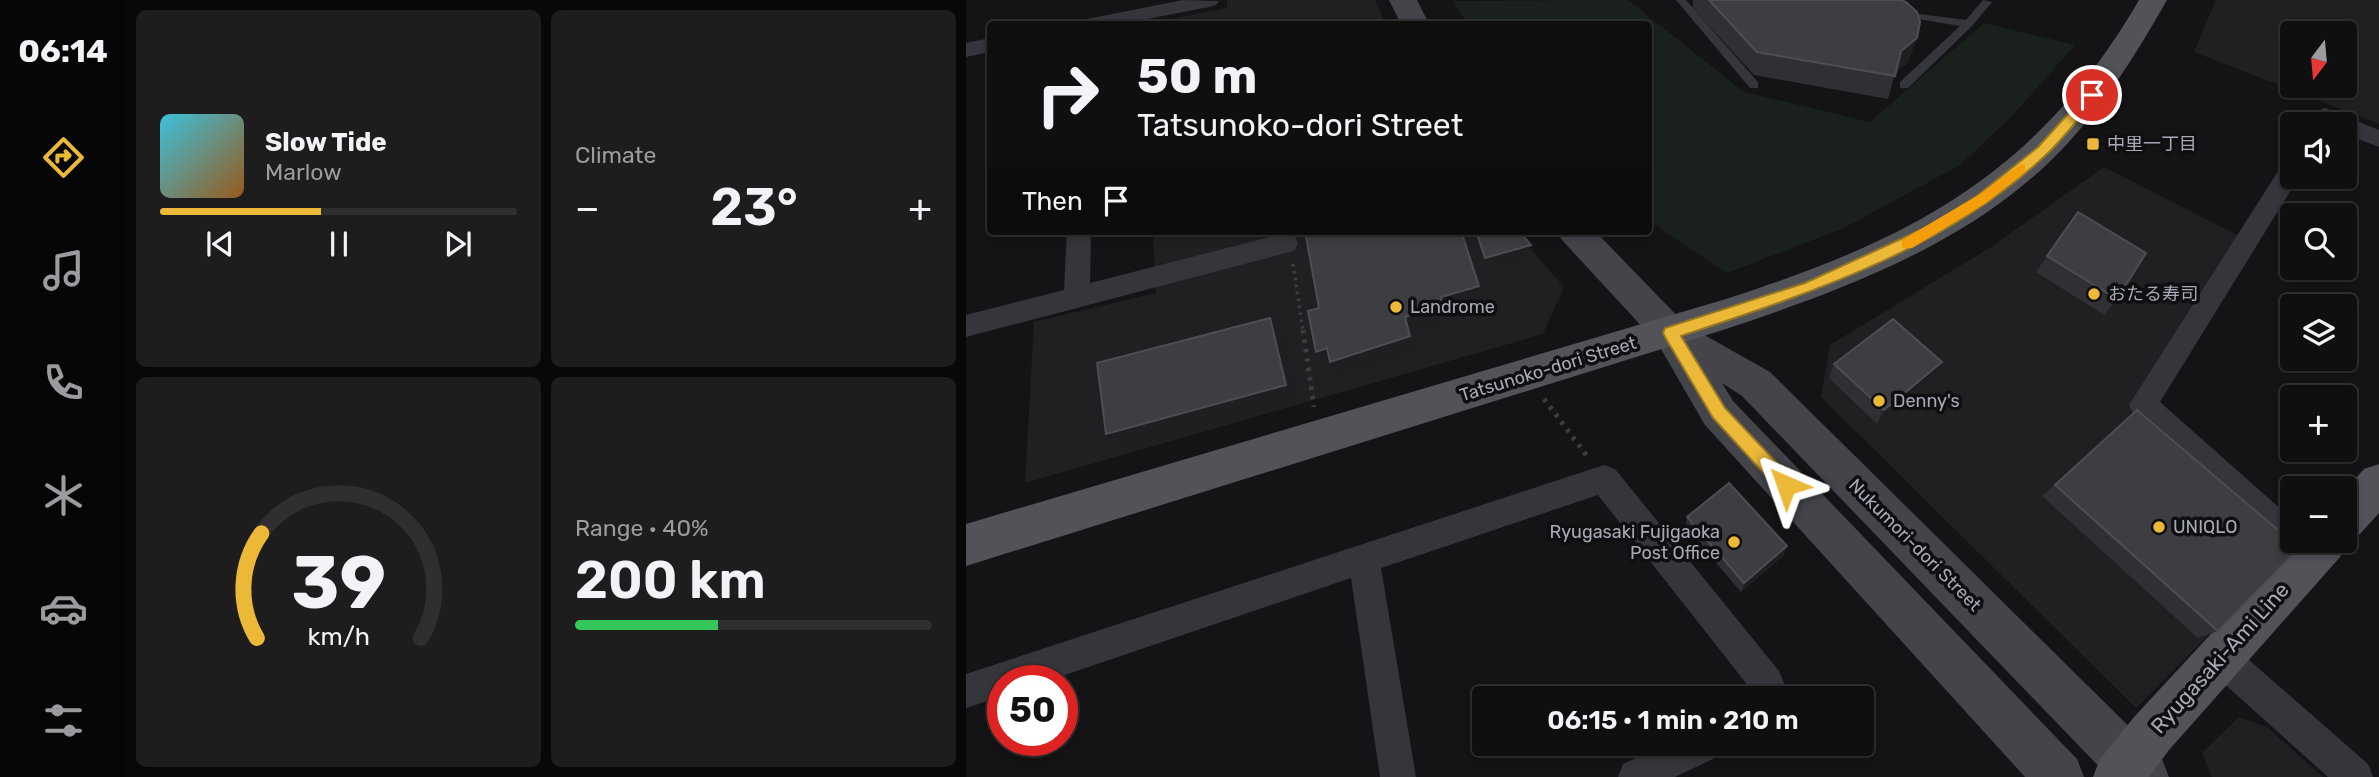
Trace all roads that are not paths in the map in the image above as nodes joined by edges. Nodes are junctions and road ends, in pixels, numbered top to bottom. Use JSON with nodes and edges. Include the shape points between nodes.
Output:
{"nodes":[{"id":1,"x":1209,"y":0,"type":"edge"},
{"id":2,"x":1403,"y":0,"type":"edge"},
{"id":3,"x":1681,"y":0,"type":"edge"},
{"id":4,"x":1973,"y":0,"type":"edge"},
{"id":5,"x":2153,"y":0,"type":"edge"},
{"id":6,"x":1987,"y":1,"type":"edge"},
{"id":7,"x":1891,"y":11,"type":"edge"},
{"id":8,"x":1107,"y":21,"type":"edge"},
{"id":9,"x":1212,"y":21,"type":"edge"},
{"id":10,"x":1414,"y":21,"type":"edge"},
{"id":11,"x":1968,"y":24,"type":"junction"},
{"id":12,"x":987,"y":46,"type":"edge"},
{"id":13,"x":966,"y":50,"type":"edge"},
{"id":14,"x":1754,"y":85,"type":"dead end"},
{"id":15,"x":1904,"y":85,"type":"dead end"},
{"id":16,"x":2357,"y":129,"type":"edge"},
{"id":17,"x":2379,"y":139,"type":"edge"},
{"id":18,"x":2280,"y":187,"type":"edge"},
{"id":19,"x":1079,"y":235,"type":"edge"},
{"id":20,"x":1578,"y":235,"type":"edge"},
{"id":21,"x":1283,"y":237,"type":"edge"},
{"id":22,"x":1077,"y":297,"type":"junction"},
{"id":23,"x":966,"y":326,"type":"edge"},
{"id":24,"x":1671,"y":333,"type":"junction"},
{"id":25,"x":2379,"y":483,"type":"edge"},
{"id":26,"x":2357,"y":507,"type":"edge"},
{"id":27,"x":2280,"y":522,"type":"edge"},
{"id":28,"x":966,"y":545,"type":"edge"},
{"id":29,"x":2299,"y":553,"type":"edge"},
{"id":30,"x":1364,"y":561,"type":"junction"},
{"id":31,"x":2221,"y":658,"type":"junction"},
{"id":32,"x":1766,"y":686,"type":"edge"},
{"id":33,"x":966,"y":691,"type":"edge"},
{"id":34,"x":1679,"y":756,"type":"edge"},
{"id":35,"x":2130,"y":772,"type":"edge"},
{"id":36,"x":1398,"y":777,"type":"edge"},
{"id":37,"x":1636,"y":777,"type":"edge"},
{"id":38,"x":2059,"y":777,"type":"edge"},
{"id":39,"x":2355,"y":777,"type":"edge"}],
"edges":[{"from":1,"to":8,"type":"street"},
{"from":1,"to":9,"type":"street"},
{"from":2,"to":10,"type":"main road"},
{"from":3,"to":14,"type":"lane"},
{"from":4,"to":6,"type":"lane"},
{"from":5,"to":24,"type":"main road","name":"Tatsunoko-dori Street","via":[[2109,74],[2076,116],[1981,200],[1899,248],[1823,282]]},
{"from":6,"to":11,"type":"lane"},
{"from":7,"to":11,"type":"lane"},
{"from":11,"to":15,"type":"lane"},
{"from":12,"to":13,"type":"street"},
{"from":16,"to":17,"type":"street"},
{"from":18,"to":27,"type":"street","via":[[2143,405]]},
{"from":19,"to":22,"type":"street"},
{"from":20,"to":24,"type":"main road","name":"Nukumori-dori Street"},
{"from":21,"to":22,"type":"street"},
{"from":22,"to":23,"type":"street"},
{"from":24,"to":28,"type":"main road","name":"Tatsunoko-dori Street"},
{"from":24,"to":35,"type":"main road","name":"Nukumori-dori Street","via":[[1756,384]]},
{"from":24,"to":38,"type":"main road","name":"Nukumori-dori Street","via":[[1719,413]]},
{"from":25,"to":26,"type":"main road"},
{"from":29,"to":31,"type":"main road","name":"Ryugasaki-Ami Line"},
{"from":30,"to":32,"type":"street","via":[[1604,479]]},
{"from":30,"to":33,"type":"street"},
{"from":30,"to":36,"type":"street"},
{"from":31,"to":35,"type":"main road","name":"Ryugasaki-Ami Line"},
{"from":31,"to":39,"type":"street"},
{"from":34,"to":37,"type":"street"}]}
